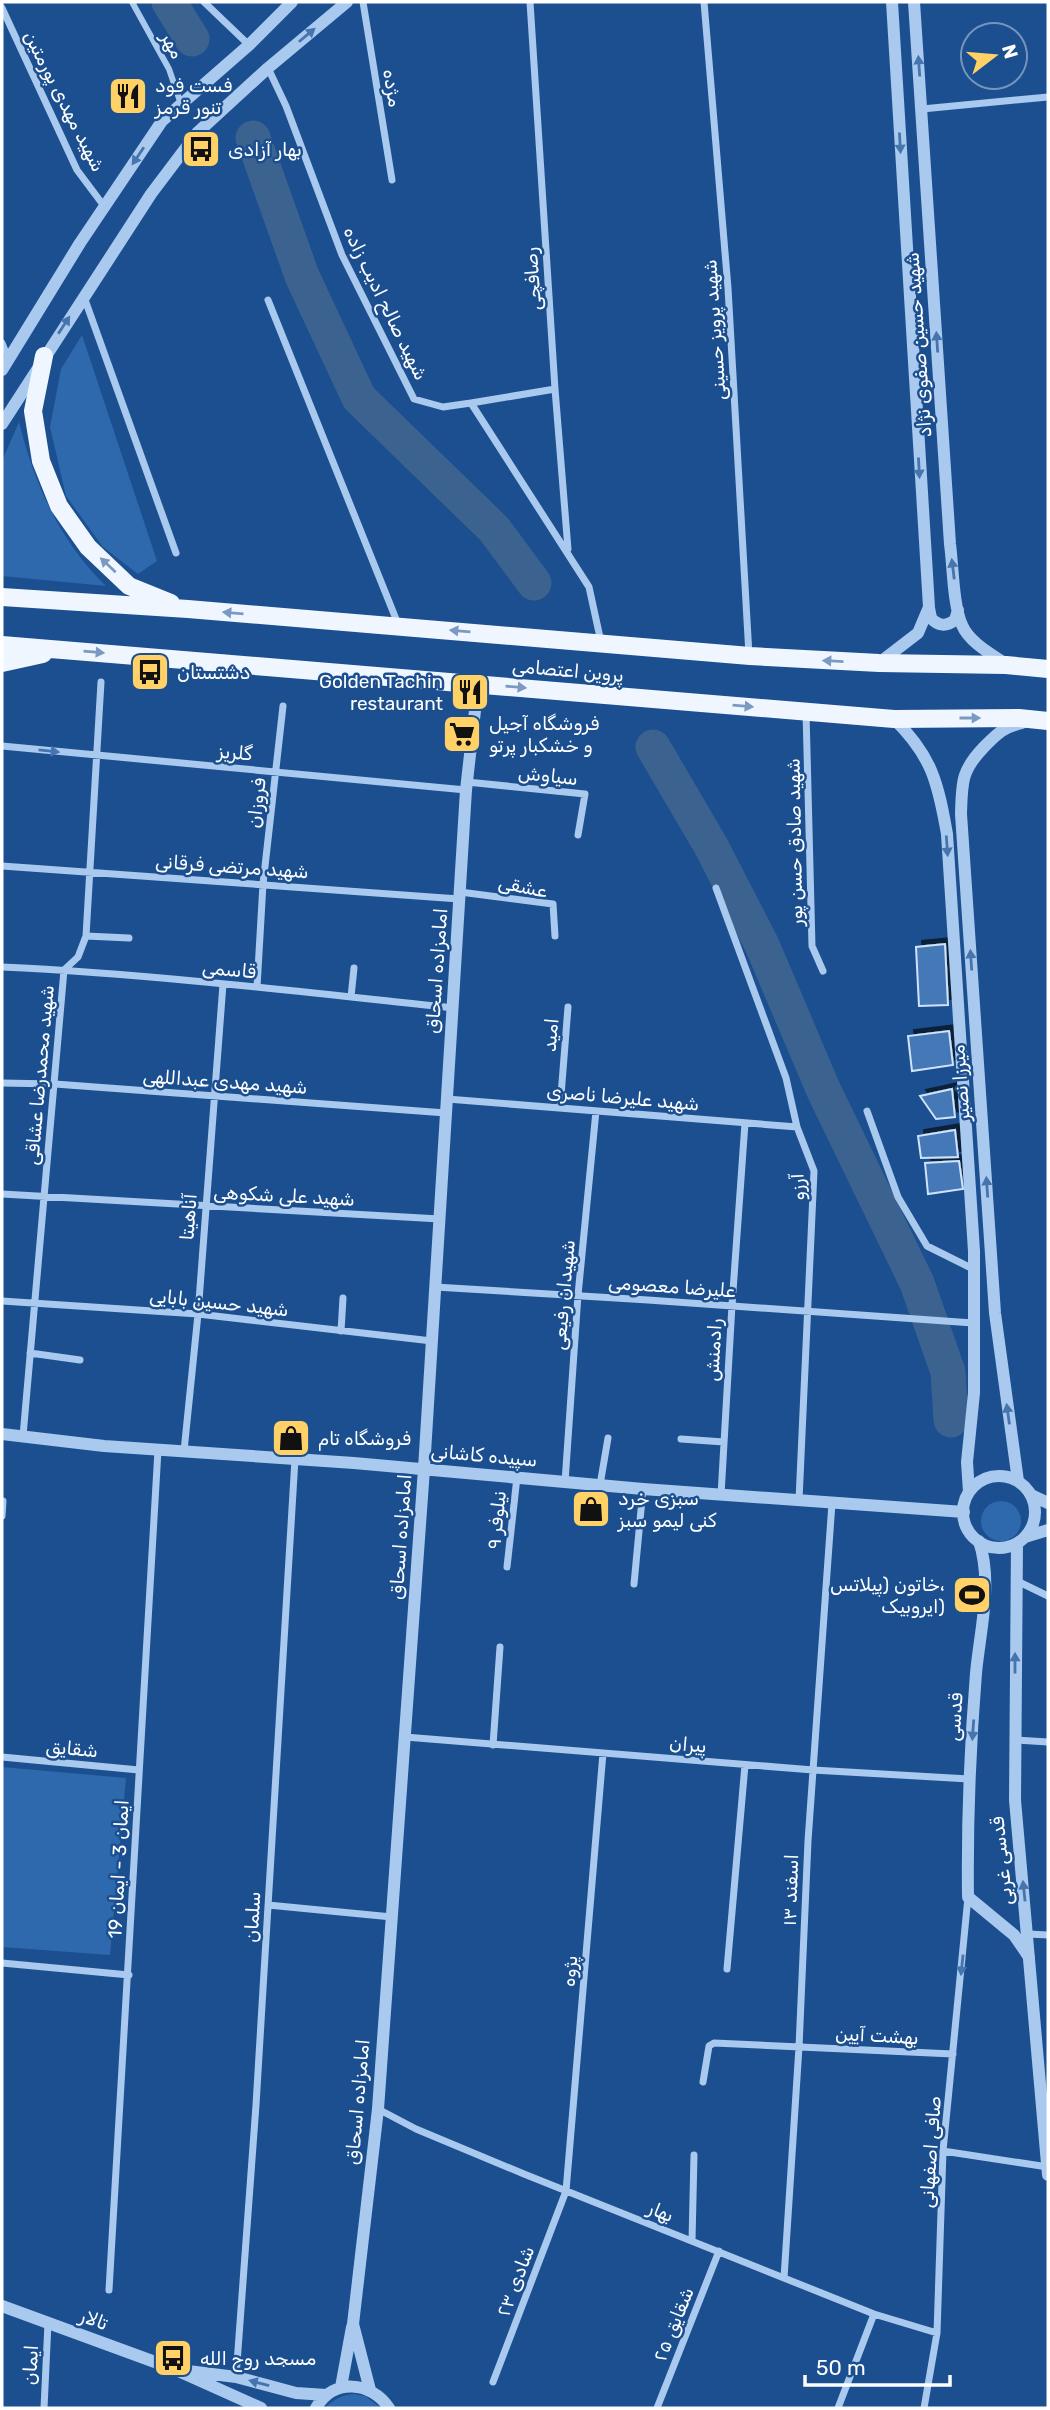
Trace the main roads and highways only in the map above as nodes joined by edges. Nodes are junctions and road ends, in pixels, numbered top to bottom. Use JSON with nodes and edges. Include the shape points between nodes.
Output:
{"nodes":[{"id":1,"x":44,"y":356,"type":"road end"},
{"id":2,"x":2,"y":597,"type":"edge"},
{"id":3,"x":188,"y":609,"type":"junction"},
{"id":4,"x":2,"y":645,"type":"edge"},
{"id":5,"x":65,"y":649,"type":"junction"},
{"id":6,"x":2,"y":663,"type":"edge"},
{"id":7,"x":1048,"y":668,"type":"edge"},
{"id":8,"x":1041,"y":720,"type":"edge"}],
"edges":[{"from":3,"to":1,"type":"main road","one_way":true,"via":[[129,586],[88,547],[59,506],[41,461],[33,411]]},
{"from":2,"to":3,"type":"main road","name":"پروین اعتصامی"},
{"from":7,"to":3,"type":"main road","name":"پروین اعتصامی","one_way":true,"via":[[750,656]]},
{"from":4,"to":5,"type":"main road","name":"پروین اعتصامی"},
{"from":5,"to":6,"type":"main road"},
{"from":5,"to":8,"type":"main road","name":"پروین اعتصامی","one_way":true,"via":[[894,719]]}]}
